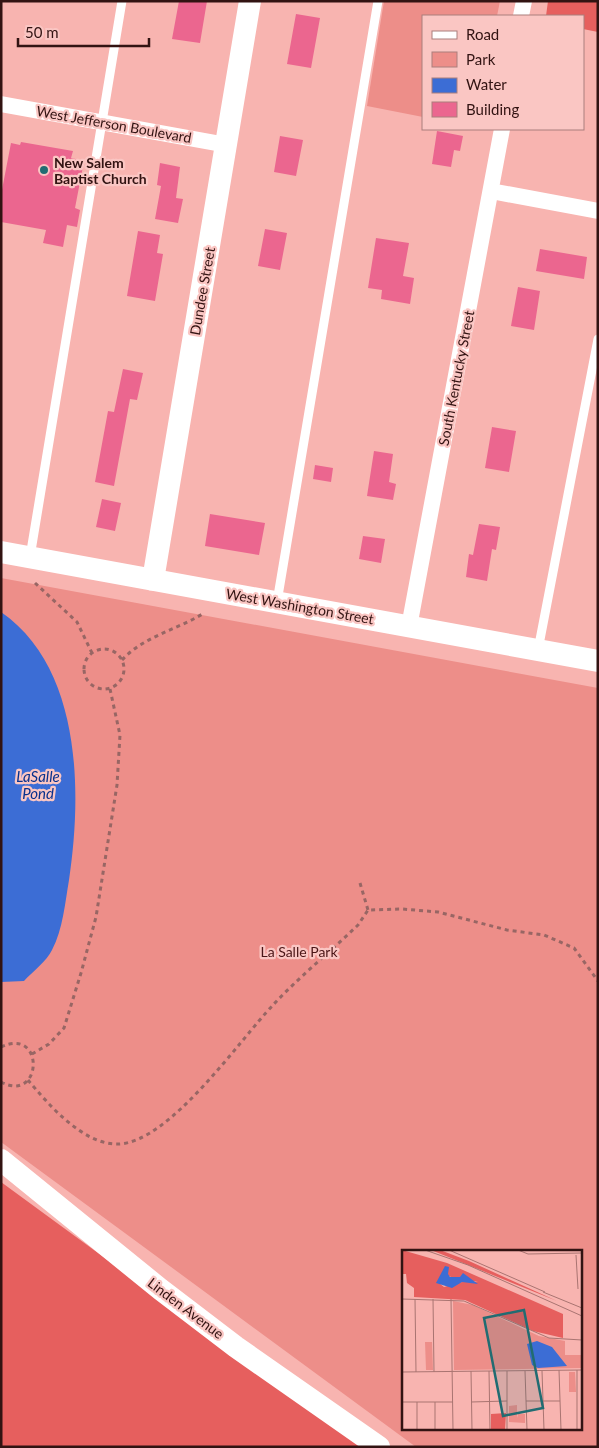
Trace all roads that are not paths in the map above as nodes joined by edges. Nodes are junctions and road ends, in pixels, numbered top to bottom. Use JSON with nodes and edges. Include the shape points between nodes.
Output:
{"nodes":[{"id":1,"x":122,"y":1,"type":"edge"},
{"id":2,"x":250,"y":1,"type":"edge"},
{"id":3,"x":378,"y":1,"type":"edge"},
{"id":4,"x":524,"y":1,"type":"edge"},
{"id":5,"x":521,"y":15,"type":"edge"},
{"id":6,"x":1,"y":104,"type":"edge"},
{"id":7,"x":102,"y":122,"type":"junction"},
{"id":8,"x":502,"y":130,"type":"edge"},
{"id":9,"x":227,"y":145,"type":"junction"},
{"id":10,"x":491,"y":191,"type":"junction"},
{"id":11,"x":598,"y":211,"type":"edge"},
{"id":12,"x":598,"y":339,"type":"edge"},
{"id":13,"x":1,"y":552,"type":"edge"},
{"id":14,"x":30,"y":557,"type":"junction"},
{"id":15,"x":153,"y":580,"type":"junction"},
{"id":16,"x":277,"y":602,"type":"junction"},
{"id":17,"x":409,"y":627,"type":"junction"},
{"id":18,"x":538,"y":650,"type":"junction"},
{"id":19,"x":598,"y":661,"type":"edge"},
{"id":20,"x":1,"y":1160,"type":"edge"},
{"id":21,"x":380,"y":1447,"type":"edge"}],
"edges":[{"from":1,"to":7,"type":"lane"},
{"from":2,"to":9,"type":"street","name":"Dundee Street"},
{"from":3,"to":16,"type":"lane"},
{"from":4,"to":5,"type":"street"},
{"from":6,"to":7,"type":"street","name":"West Jefferson Boulevard"},
{"from":7,"to":9,"type":"street","name":"West Jefferson Boulevard"},
{"from":7,"to":14,"type":"lane"},
{"from":8,"to":10,"type":"street","name":"South Kentucky Street"},
{"from":9,"to":15,"type":"street","name":"Dundee Street"},
{"from":10,"to":11,"type":"street"},
{"from":10,"to":17,"type":"street","name":"South Kentucky Street"},
{"from":12,"to":18,"type":"lane"},
{"from":13,"to":14,"type":"street","name":"West Washington Street"},
{"from":14,"to":15,"type":"street","name":"West Washington Street"},
{"from":15,"to":16,"type":"street","name":"West Washington Street"},
{"from":16,"to":17,"type":"street","name":"West Washington Street"},
{"from":17,"to":18,"type":"street","name":"West Washington Street"},
{"from":18,"to":19,"type":"street","name":"West Washington Street"},
{"from":20,"to":21,"type":"street","name":"Linden Avenue","via":[[160,1290]]}]}
